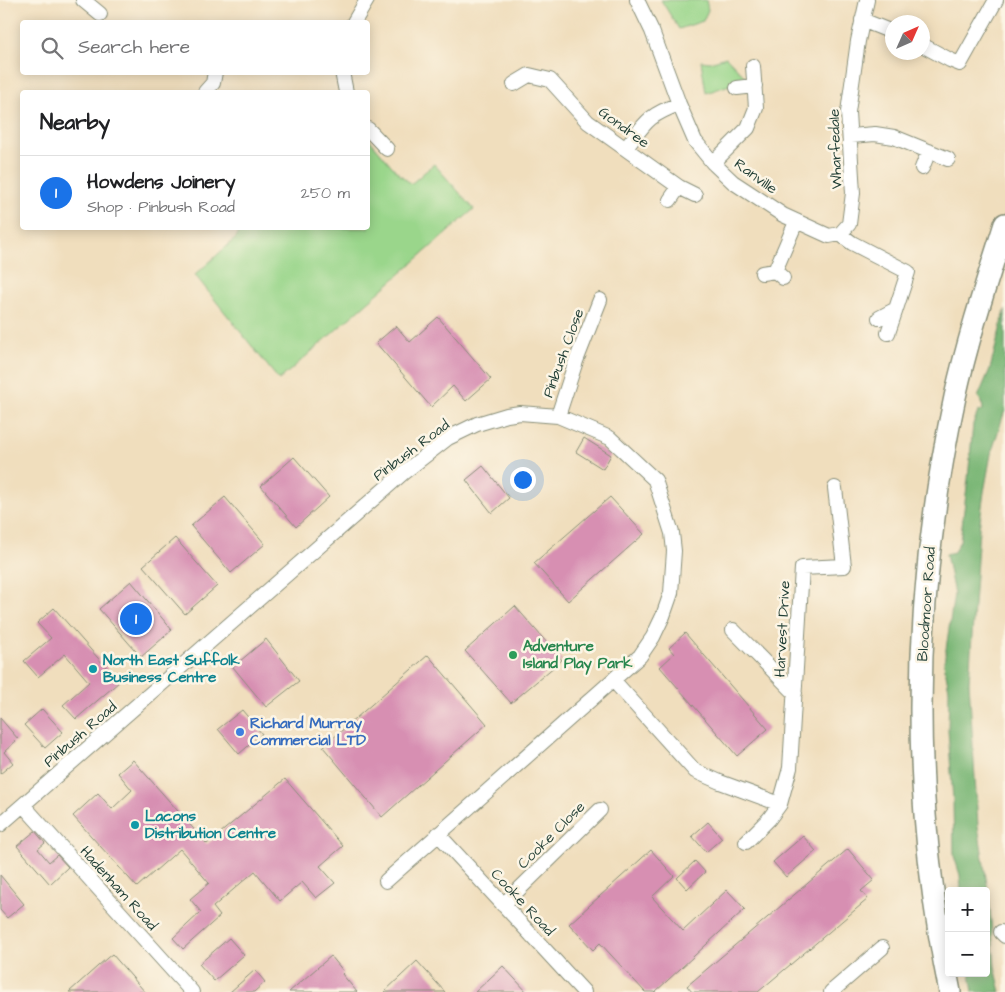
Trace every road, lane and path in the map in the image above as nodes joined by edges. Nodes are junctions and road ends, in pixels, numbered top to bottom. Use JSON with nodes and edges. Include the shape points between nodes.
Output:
{"nodes":[{"id":1,"x":83,"y":0,"type":"edge"},
{"id":2,"x":367,"y":0,"type":"edge"},
{"id":3,"x":637,"y":0,"type":"edge"},
{"id":4,"x":867,"y":0,"type":"edge"},
{"id":5,"x":996,"y":0,"type":"edge"},
{"id":6,"x":100,"y":14,"type":"dead end"},
{"id":7,"x":355,"y":20,"type":"edge"},
{"id":8,"x":862,"y":20,"type":"junction"},
{"id":9,"x":885,"y":29,"type":"edge"},
{"id":10,"x":930,"y":49,"type":"edge"},
{"id":11,"x":753,"y":66,"type":"dead end"},
{"id":12,"x":214,"y":75,"type":"edge"},
{"id":13,"x":343,"y":75,"type":"edge"},
{"id":14,"x":514,"y":84,"type":"dead end"},
{"id":15,"x":755,"y":86,"type":"junction"},
{"id":16,"x":737,"y":88,"type":"dead end"},
{"id":17,"x":207,"y":90,"type":"edge"},
{"id":18,"x":346,"y":90,"type":"edge"},
{"id":19,"x":679,"y":104,"type":"junction"},
{"id":20,"x":370,"y":131,"type":"edge"},
{"id":21,"x":850,"y":136,"type":"junction"},
{"id":22,"x":626,"y":148,"type":"junction"},
{"id":23,"x":387,"y":149,"type":"dead end"},
{"id":24,"x":929,"y":151,"type":"junction"},
{"id":25,"x":948,"y":159,"type":"dead end"},
{"id":26,"x":713,"y":163,"type":"junction"},
{"id":27,"x":922,"y":168,"type":"dead end"},
{"id":28,"x":679,"y":187,"type":"junction"},
{"id":29,"x":695,"y":195,"type":"dead end"},
{"id":30,"x":670,"y":200,"type":"dead end"},
{"id":31,"x":796,"y":222,"type":"junction"},
{"id":32,"x":1005,"y":224,"type":"edge"},
{"id":33,"x":840,"y":234,"type":"junction"},
{"id":34,"x":773,"y":274,"type":"dead end"},
{"id":35,"x":600,"y":300,"type":"dead end"},
{"id":36,"x":896,"y":308,"type":"junction"},
{"id":37,"x":880,"y":318,"type":"dead end"},
{"id":38,"x":888,"y":333,"type":"dead end"},
{"id":39,"x":558,"y":416,"type":"junction"},
{"id":40,"x":835,"y":488,"type":"dead end"},
{"id":41,"x":733,"y":630,"type":"dead end"},
{"id":42,"x":613,"y":680,"type":"junction"},
{"id":43,"x":794,"y":693,"type":"junction"},
{"id":44,"x":780,"y":804,"type":"junction"},
{"id":45,"x":23,"y":806,"type":"junction"},
{"id":46,"x":600,"y":810,"type":"dead end"},
{"id":47,"x":0,"y":825,"type":"edge"},
{"id":48,"x":438,"y":834,"type":"junction"},
{"id":49,"x":746,"y":842,"type":"dead end"},
{"id":50,"x":386,"y":881,"type":"dead end"},
{"id":51,"x":503,"y":905,"type":"junction"},
{"id":52,"x":882,"y":948,"type":"dead end"},
{"id":53,"x":192,"y":992,"type":"edge"},
{"id":54,"x":584,"y":992,"type":"edge"},
{"id":55,"x":831,"y":992,"type":"edge"},
{"id":56,"x":950,"y":992,"type":"edge"}],
"edges":[{"from":1,"to":6,"type":"street"},
{"from":2,"to":7,"type":"street"},
{"from":3,"to":19,"type":"street","name":"Ranville"},
{"from":4,"to":8,"type":"street","name":"Wharfedale"},
{"from":5,"to":10,"type":"street","via":[[965,66]]},
{"from":8,"to":9,"type":"street"},
{"from":8,"to":21,"type":"street","name":"Wharfedale","via":[[848,112]]},
{"from":11,"to":15,"type":"street"},
{"from":12,"to":17,"type":"street"},
{"from":13,"to":18,"type":"street"},
{"from":14,"to":22,"type":"street","name":"Gondree","via":[[529,71],[550,80],[588,122]]},
{"from":15,"to":16,"type":"street"},
{"from":15,"to":26,"type":"street","via":[[756,108],[748,128]]},
{"from":19,"to":22,"type":"street","via":[[647,120]]},
{"from":19,"to":26,"type":"street","name":"Ranville","via":[[695,141]]},
{"from":20,"to":23,"type":"street"},
{"from":21,"to":24,"type":"street","via":[[875,134],[894,137]]},
{"from":21,"to":33,"type":"street","name":"Wharfedale","via":[[853,193],[849,224]]},
{"from":22,"to":28,"type":"street","name":"Gondree"},
{"from":24,"to":25,"type":"street"},
{"from":24,"to":27,"type":"street"},
{"from":26,"to":31,"type":"street","name":"Ranville","via":[[733,182]]},
{"from":28,"to":29,"type":"street","name":"Gondree"},
{"from":28,"to":30,"type":"street"},
{"from":31,"to":33,"type":"street","name":"Ranville","via":[[829,236]]},
{"from":31,"to":34,"type":"street"},
{"from":32,"to":56,"type":"highway","name":"Bloodmoor Road","via":[[955,396],[925,586],[921,771],[928,855]]},
{"from":33,"to":36,"type":"street","name":"Ranville","via":[[908,272]]},
{"from":35,"to":39,"type":"street","name":"Pinbush Close"},
{"from":36,"to":37,"type":"street"},
{"from":36,"to":38,"type":"street","name":"Ranville"},
{"from":39,"to":42,"type":"street","name":"Pinbush Road","via":[[610,438],[655,480],[672,533],[671,593],[663,616],[640,656]]},
{"from":39,"to":45,"type":"street","name":"Pinbush Road","via":[[507,415],[477,424],[448,438]]},
{"from":40,"to":43,"type":"street","name":"Harvest Drive","via":[[844,566],[802,568]]},
{"from":41,"to":43,"type":"street","name":"Harvest Drive"},
{"from":42,"to":44,"type":"street","via":[[695,771]]},
{"from":42,"to":48,"type":"street","name":"Pinbush Road"},
{"from":43,"to":44,"type":"street","name":"Harvest Drive","via":[[790,768]]},
{"from":44,"to":49,"type":"street","name":"Harvest Drive"},
{"from":45,"to":47,"type":"street","name":"Pinbush Road"},
{"from":45,"to":53,"type":"street","name":"Hadenham Road"},
{"from":46,"to":51,"type":"street","name":"Cooke Close"},
{"from":48,"to":50,"type":"street","name":"Pinbush Road"},
{"from":48,"to":51,"type":"street","name":"Cooke Road"},
{"from":51,"to":54,"type":"street","name":"Cooke Road"},
{"from":52,"to":55,"type":"street"}]}
